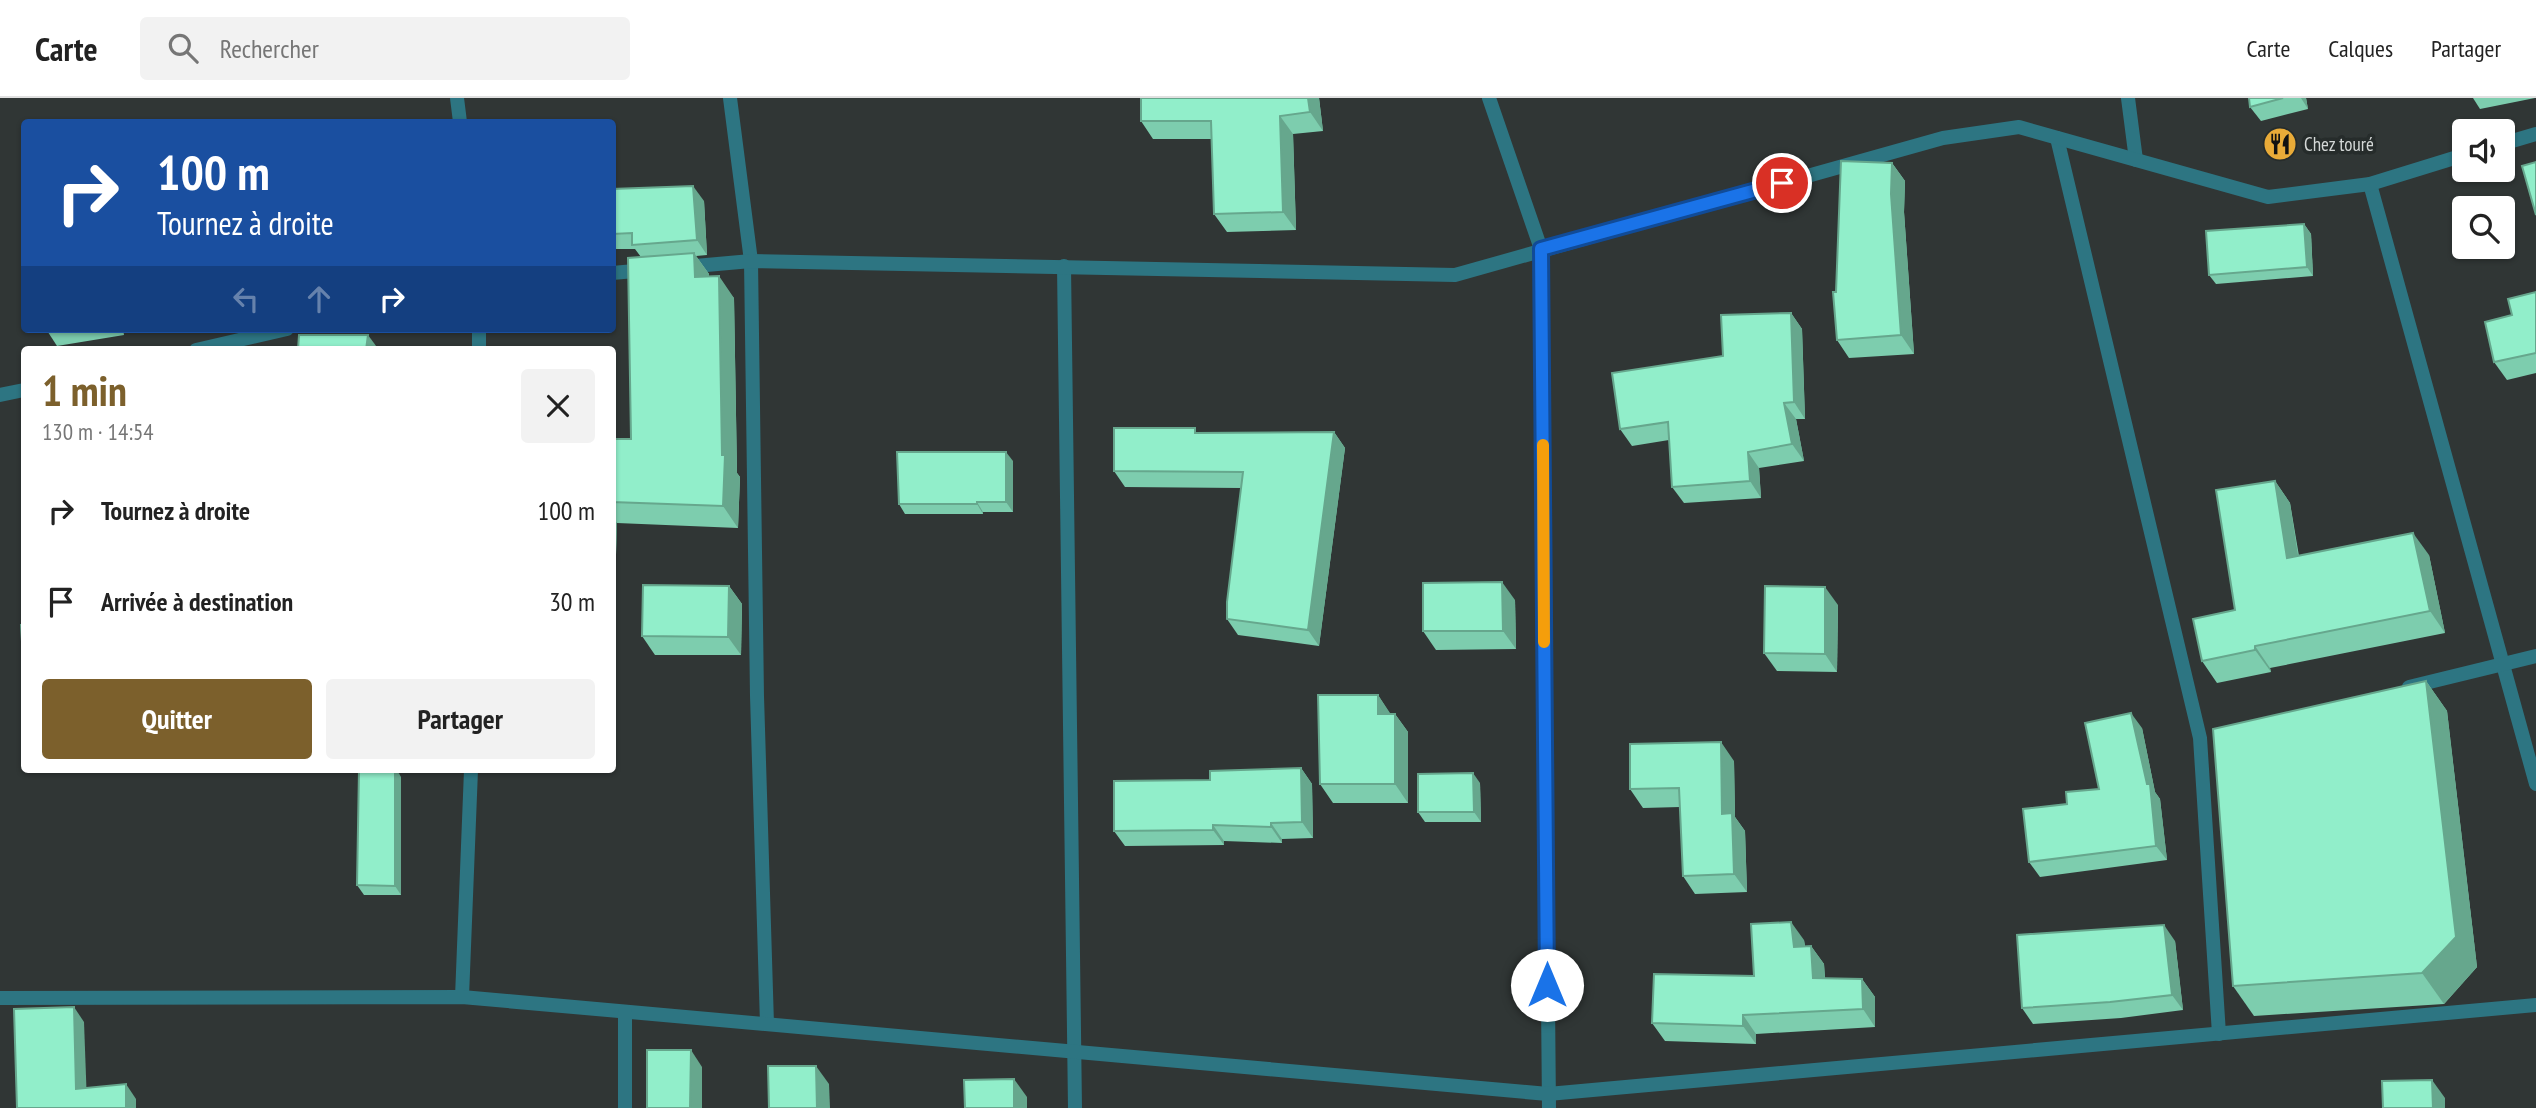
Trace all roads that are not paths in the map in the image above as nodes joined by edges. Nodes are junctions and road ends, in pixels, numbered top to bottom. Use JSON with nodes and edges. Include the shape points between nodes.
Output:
{"nodes":[{"id":1,"x":457,"y":98,"type":"edge"},
{"id":2,"x":730,"y":98,"type":"edge"},
{"id":3,"x":1489,"y":98,"type":"edge"},
{"id":4,"x":2128,"y":98,"type":"edge"},
{"id":5,"x":460,"y":119,"type":"edge"},
{"id":6,"x":2536,"y":134,"type":"edge"},
{"id":7,"x":2057,"y":138,"type":"junction"},
{"id":8,"x":2515,"y":140,"type":"edge"},
{"id":9,"x":2452,"y":159,"type":"edge"},
{"id":10,"x":2136,"y":160,"type":"junction"},
{"id":11,"x":2370,"y":184,"type":"junction"},
{"id":12,"x":1541,"y":249,"type":"junction"},
{"id":13,"x":751,"y":261,"type":"junction"},
{"id":14,"x":1064,"y":267,"type":"junction"},
{"id":15,"x":616,"y":273,"type":"edge"},
{"id":16,"x":270,"y":333,"type":"edge"},
{"id":17,"x":213,"y":346,"type":"edge"},
{"id":18,"x":21,"y":391,"type":"edge"},
{"id":19,"x":0,"y":396,"type":"edge"},
{"id":20,"x":2536,"y":656,"type":"edge"},
{"id":21,"x":2503,"y":664,"type":"junction"},
{"id":22,"x":2398,"y":690,"type":"edge"},
{"id":23,"x":471,"y":773,"type":"edge"},
{"id":24,"x":2536,"y":783,"type":"edge"},
{"id":25,"x":462,"y":997,"type":"junction"},
{"id":26,"x":0,"y":998,"type":"edge"},
{"id":27,"x":2536,"y":1005,"type":"edge"},
{"id":28,"x":625,"y":1012,"type":"junction"},
{"id":29,"x":767,"y":1024,"type":"junction"},
{"id":30,"x":2219,"y":1034,"type":"junction"},
{"id":31,"x":1074,"y":1052,"type":"junction"},
{"id":32,"x":1548,"y":1101,"type":"edge"},
{"id":33,"x":625,"y":1108,"type":"edge"},
{"id":34,"x":1075,"y":1108,"type":"edge"}],
"edges":[{"from":1,"to":5,"type":"street"},
{"from":2,"to":13,"type":"street"},
{"from":3,"to":12,"type":"street"},
{"from":4,"to":10,"type":"street"},
{"from":6,"to":8,"type":"street"},
{"from":7,"to":10,"type":"street"},
{"from":7,"to":12,"type":"street","via":[[2019,127],[1942,138]]},
{"from":7,"to":30,"type":"street","via":[[2207,737]]},
{"from":9,"to":11,"type":"street"},
{"from":10,"to":11,"type":"street","via":[[2268,197]]},
{"from":11,"to":21,"type":"street"},
{"from":12,"to":14,"type":"street","via":[[1455,275]]},
{"from":12,"to":32,"type":"street"},
{"from":13,"to":14,"type":"street"},
{"from":13,"to":15,"type":"street"},
{"from":13,"to":29,"type":"street"},
{"from":14,"to":31,"type":"street"},
{"from":16,"to":17,"type":"street"},
{"from":18,"to":19,"type":"street"},
{"from":20,"to":21,"type":"street"},
{"from":21,"to":22,"type":"street"},
{"from":21,"to":24,"type":"street"},
{"from":23,"to":25,"type":"street"},
{"from":25,"to":26,"type":"street"},
{"from":25,"to":28,"type":"street"},
{"from":27,"to":30,"type":"street"},
{"from":28,"to":29,"type":"street"},
{"from":28,"to":33,"type":"street"},
{"from":29,"to":31,"type":"street"},
{"from":30,"to":32,"type":"street"},
{"from":31,"to":32,"type":"street"},
{"from":31,"to":34,"type":"street"}]}
